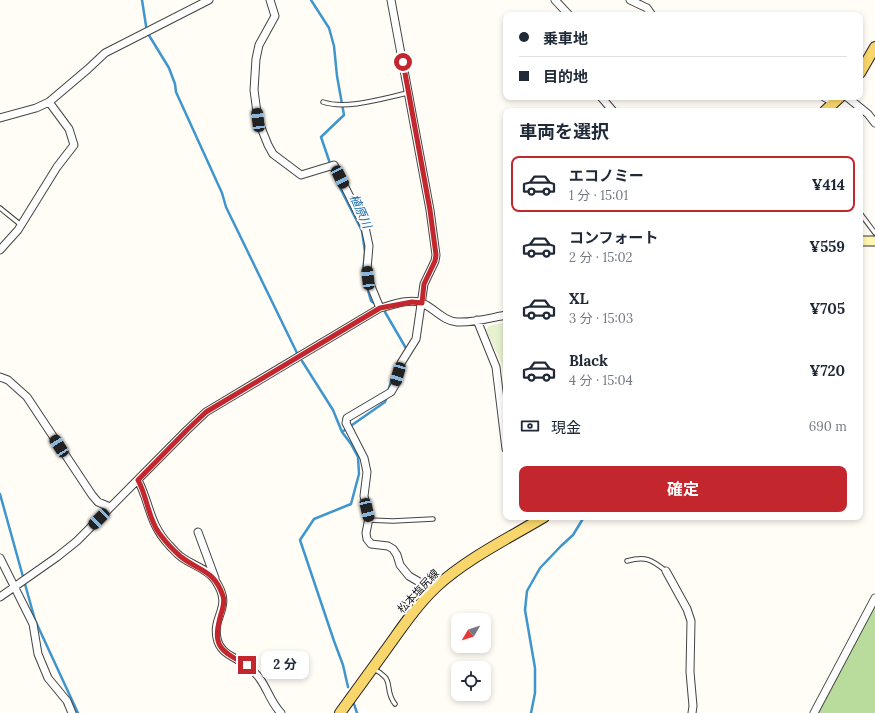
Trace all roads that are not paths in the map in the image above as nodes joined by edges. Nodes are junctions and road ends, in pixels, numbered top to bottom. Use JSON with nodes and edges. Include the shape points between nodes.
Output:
{"nodes":[{"id":1,"x":209,"y":0,"type":"edge"},
{"id":2,"x":270,"y":0,"type":"edge"},
{"id":3,"x":391,"y":0,"type":"edge"},
{"id":4,"x":555,"y":0,"type":"edge"},
{"id":5,"x":630,"y":0,"type":"edge"},
{"id":6,"x":566,"y":12,"type":"edge"},
{"id":7,"x":650,"y":12,"type":"edge"},
{"id":8,"x":875,"y":47,"type":"edge"},
{"id":9,"x":863,"y":68,"type":"edge"},
{"id":10,"x":409,"y":93,"type":"junction"},
{"id":11,"x":604,"y":100,"type":"edge"},
{"id":12,"x":837,"y":100,"type":"edge"},
{"id":13,"x":851,"y":100,"type":"edge"},
{"id":14,"x":49,"y":102,"type":"junction"},
{"id":15,"x":323,"y":102,"type":"dead end"},
{"id":16,"x":610,"y":108,"type":"edge"},
{"id":17,"x":828,"y":108,"type":"edge"},
{"id":18,"x":861,"y":108,"type":"edge"},
{"id":19,"x":863,"y":110,"type":"edge"},
{"id":20,"x":0,"y":118,"type":"edge"},
{"id":21,"x":875,"y":122,"type":"edge"},
{"id":22,"x":0,"y":208,"type":"edge"},
{"id":23,"x":863,"y":217,"type":"edge"},
{"id":24,"x":22,"y":225,"type":"junction"},
{"id":25,"x":875,"y":233,"type":"edge"},
{"id":26,"x":875,"y":241,"type":"edge"},
{"id":27,"x":863,"y":242,"type":"edge"},
{"id":28,"x":0,"y":250,"type":"edge"},
{"id":29,"x":422,"y":303,"type":"junction"},
{"id":30,"x":380,"y":308,"type":"junction"},
{"id":31,"x":503,"y":316,"type":"edge"},
{"id":32,"x":477,"y":320,"type":"junction"},
{"id":33,"x":0,"y":377,"type":"edge"},
{"id":34,"x":503,"y":424,"type":"edge"},
{"id":35,"x":138,"y":480,"type":"junction"},
{"id":36,"x":110,"y":508,"type":"junction"},
{"id":37,"x":433,"y":519,"type":"dead end"},
{"id":38,"x":368,"y":520,"type":"junction"},
{"id":39,"x":539,"y":520,"type":"edge"},
{"id":40,"x":198,"y":532,"type":"dead end"},
{"id":41,"x":0,"y":558,"type":"edge"},
{"id":42,"x":627,"y":561,"type":"dead end"},
{"id":43,"x":666,"y":571,"type":"joint"},
{"id":44,"x":216,"y":581,"type":"junction"},
{"id":45,"x":14,"y":587,"type":"junction"},
{"id":46,"x":433,"y":590,"type":"junction"},
{"id":47,"x":0,"y":597,"type":"edge"},
{"id":48,"x":875,"y":598,"type":"edge"},
{"id":49,"x":373,"y":668,"type":"junction"},
{"id":50,"x":395,"y":704,"type":"dead end"},
{"id":51,"x":72,"y":713,"type":"edge"},
{"id":52,"x":281,"y":713,"type":"edge"},
{"id":53,"x":340,"y":713,"type":"edge"},
{"id":54,"x":692,"y":713,"type":"edge"},
{"id":55,"x":814,"y":713,"type":"edge"}],
"edges":[{"from":1,"to":14,"type":"street","via":[[105,53]]},
{"from":2,"to":30,"type":"street","via":[[275,16],[259,45],[256,59],[254,90],[258,120],[273,154],[300,175],[334,165],[365,227],[369,246],[368,278]]},
{"from":3,"to":10,"type":"street"},
{"from":4,"to":6,"type":"street"},
{"from":5,"to":7,"type":"street"},
{"from":8,"to":9,"type":"main road"},
{"from":10,"to":15,"type":"lane","via":[[354,104]]},
{"from":10,"to":29,"type":"street","via":[[436,255],[424,284]]},
{"from":11,"to":16,"type":"street"},
{"from":12,"to":17,"type":"main road"},
{"from":13,"to":18,"type":"street"},
{"from":14,"to":20,"type":"street"},
{"from":14,"to":24,"type":"street","via":[[69,129],[74,145],[57,167]]},
{"from":19,"to":21,"type":"street"},
{"from":22,"to":24,"type":"lane"},
{"from":23,"to":25,"type":"lane"},
{"from":24,"to":28,"type":"street"},
{"from":26,"to":27,"type":"main road"},
{"from":29,"to":30,"type":"street","via":[[412,302]]},
{"from":29,"to":32,"type":"street","via":[[449,320]]},
{"from":29,"to":38,"type":"street","via":[[416,339],[402,363],[391,392],[347,418],[346,423],[364,458],[364,496]]},
{"from":30,"to":35,"type":"street","via":[[206,412]]},
{"from":31,"to":32,"type":"street"},
{"from":32,"to":34,"type":"street","via":[[496,367]]},
{"from":33,"to":36,"type":"street","via":[[8,380],[27,397],[92,496]]},
{"from":35,"to":36,"type":"street"},
{"from":35,"to":44,"type":"street","via":[[158,532],[180,556],[210,573]]},
{"from":36,"to":45,"type":"street","via":[[77,541]]},
{"from":37,"to":38,"type":"lane"},
{"from":38,"to":46,"type":"street","via":[[367,540],[371,544],[393,549],[400,565],[409,576]]},
{"from":39,"to":46,"type":"main road","name":"松本塩尻線","via":[[472,560]]},
{"from":40,"to":44,"type":"street"},
{"from":41,"to":45,"type":"street"},
{"from":42,"to":43,"type":"lane","via":[[644,558]]},
{"from":43,"to":54,"type":"street","via":[[691,621]]},
{"from":44,"to":52,"type":"street","via":[[224,597],[216,629],[221,648],[228,655],[247,665],[261,679],[271,700]]},
{"from":45,"to":47,"type":"street"},
{"from":45,"to":51,"type":"street","via":[[33,624],[38,654],[48,678],[67,701]]},
{"from":46,"to":49,"type":"main road","name":"松本塩尻線","via":[[407,620]]},
{"from":48,"to":55,"type":"street"},
{"from":49,"to":50,"type":"lane","via":[[385,677],[390,698]]},
{"from":49,"to":53,"type":"main road","name":"松本塩尻線"}]}
